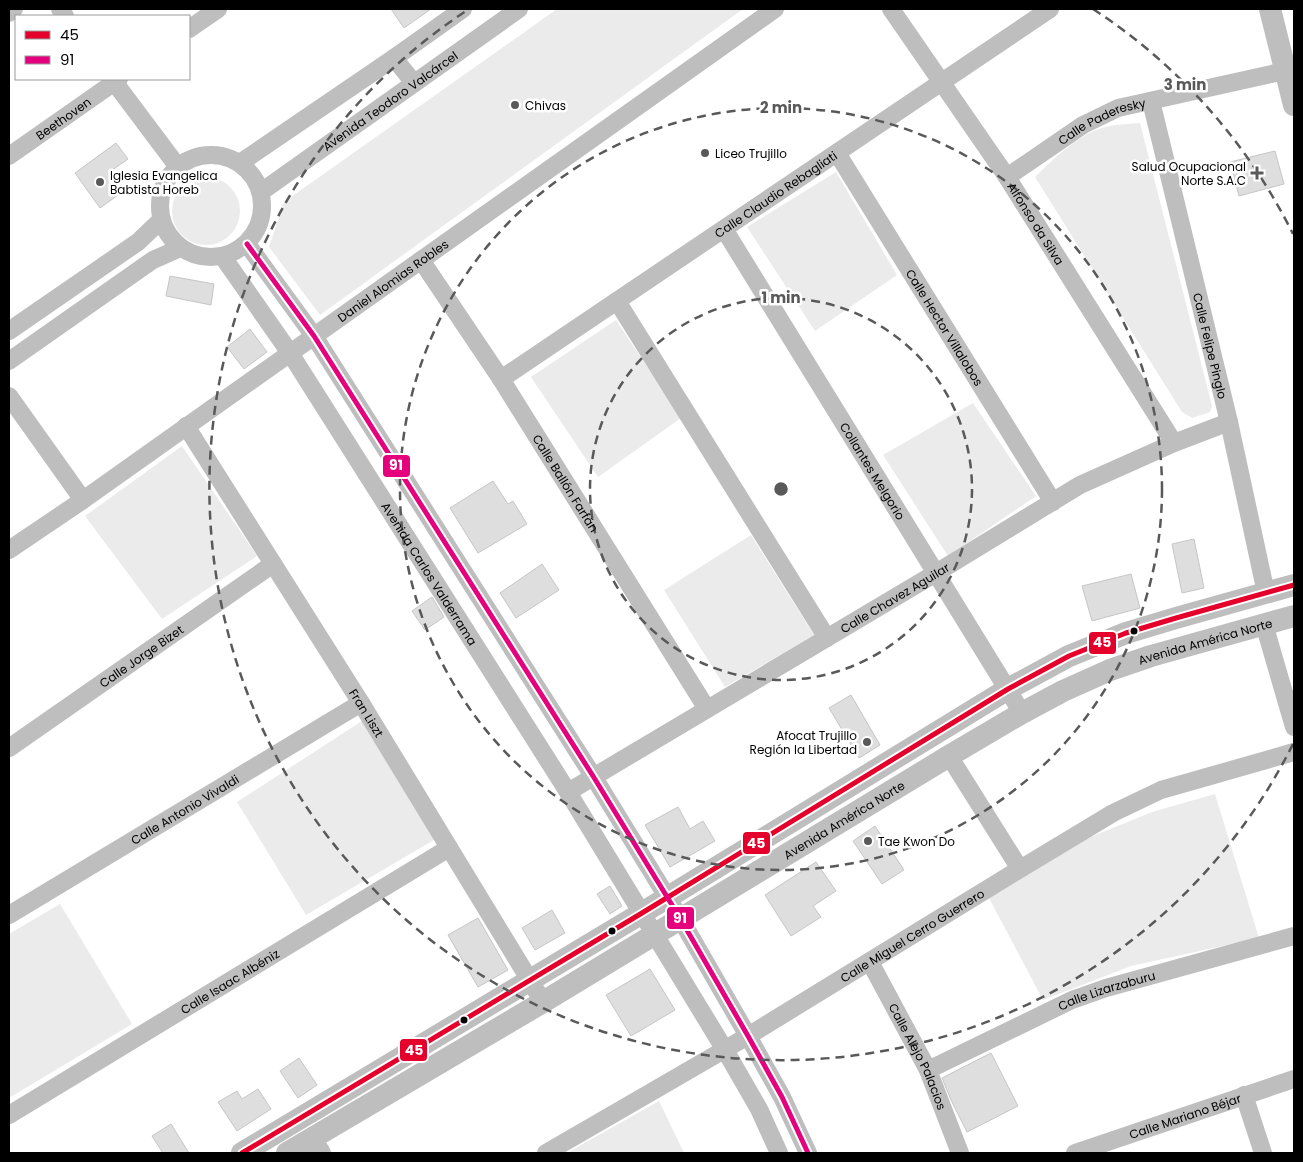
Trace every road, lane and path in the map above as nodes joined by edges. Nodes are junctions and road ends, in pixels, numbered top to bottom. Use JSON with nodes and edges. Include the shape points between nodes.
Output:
{"nodes":[{"id":1,"x":14,"y":9,"type":"edge"},
{"id":2,"x":217,"y":9,"type":"edge"},
{"id":3,"x":463,"y":9,"type":"edge"},
{"id":4,"x":518,"y":9,"type":"edge"},
{"id":5,"x":775,"y":9,"type":"edge"},
{"id":6,"x":892,"y":9,"type":"edge"},
{"id":7,"x":1050,"y":9,"type":"edge"},
{"id":8,"x":1270,"y":9,"type":"edge"},
{"id":9,"x":9,"y":13,"type":"edge"},
{"id":10,"x":190,"y":28,"type":"edge"},
{"id":11,"x":394,"y":58,"type":"junction"},
{"id":12,"x":1290,"y":70,"type":"edge"},
{"id":13,"x":115,"y":80,"type":"edge"},
{"id":14,"x":942,"y":82,"type":"junction"},
{"id":15,"x":414,"y":83,"type":"junction"},
{"id":16,"x":1151,"y":101,"type":"junction"},
{"id":17,"x":1294,"y":105,"type":"edge"},
{"id":18,"x":836,"y":153,"type":"junction"},
{"id":19,"x":9,"y":156,"type":"edge"},
{"id":20,"x":240,"y":163,"type":"junction"},
{"id":21,"x":178,"y":167,"type":"junction"},
{"id":22,"x":1007,"y":177,"type":"junction"},
{"id":23,"x":261,"y":192,"type":"junction"},
{"id":24,"x":161,"y":220,"type":"junction"},
{"id":25,"x":724,"y":229,"type":"junction"},
{"id":26,"x":247,"y":244,"type":"junction"},
{"id":27,"x":180,"y":248,"type":"junction"},
{"id":28,"x":223,"y":257,"type":"junction"},
{"id":29,"x":421,"y":260,"type":"junction"},
{"id":30,"x":617,"y":301,"type":"junction"},
{"id":31,"x":9,"y":331,"type":"edge"},
{"id":32,"x":314,"y":336,"type":"junction"},
{"id":33,"x":290,"y":353,"type":"junction"},
{"id":34,"x":9,"y":360,"type":"edge"},
{"id":35,"x":501,"y":379,"type":"junction"},
{"id":36,"x":9,"y":396,"type":"edge"},
{"id":37,"x":1229,"y":422,"type":"junction"},
{"id":38,"x":186,"y":426,"type":"junction"},
{"id":39,"x":1174,"y":442,"type":"junction"},
{"id":40,"x":83,"y":500,"type":"junction"},
{"id":41,"x":1053,"y":502,"type":"junction"},
{"id":42,"x":9,"y":550,"type":"edge"},
{"id":43,"x":274,"y":564,"type":"junction"},
{"id":44,"x":936,"y":573,"type":"junction"},
{"id":45,"x":1294,"y":585,"type":"edge"},
{"id":46,"x":1266,"y":593,"type":"junction"},
{"id":47,"x":1294,"y":616,"type":"edge"},
{"id":48,"x":1264,"y":624,"type":"junction"},
{"id":49,"x":826,"y":638,"type":"junction"},
{"id":50,"x":1008,"y":689,"type":"junction"},
{"id":51,"x":361,"y":703,"type":"junction"},
{"id":52,"x":707,"y":709,"type":"junction"},
{"id":53,"x":1022,"y":713,"type":"junction"},
{"id":54,"x":1294,"y":727,"type":"edge"},
{"id":55,"x":9,"y":748,"type":"edge"},
{"id":56,"x":1294,"y":752,"type":"edge"},
{"id":57,"x":949,"y":756,"type":"junction"},
{"id":58,"x":593,"y":776,"type":"junction"},
{"id":59,"x":568,"y":792,"type":"junction"},
{"id":60,"x":449,"y":848,"type":"junction"},
{"id":61,"x":1020,"y":869,"type":"junction"},
{"id":62,"x":667,"y":897,"type":"junction"},
{"id":63,"x":642,"y":913,"type":"junction"},
{"id":64,"x":9,"y":915,"type":"edge"},
{"id":65,"x":680,"y":918,"type":"junction"},
{"id":66,"x":655,"y":934,"type":"junction"},
{"id":67,"x":1294,"y":936,"type":"edge"},
{"id":68,"x":870,"y":962,"type":"junction"},
{"id":69,"x":529,"y":980,"type":"junction"},
{"id":70,"x":543,"y":1002,"type":"junction"},
{"id":71,"x":748,"y":1036,"type":"junction"},
{"id":72,"x":725,"y":1050,"type":"junction"},
{"id":73,"x":928,"y":1070,"type":"junction"},
{"id":74,"x":1294,"y":1079,"type":"edge"},
{"id":75,"x":1244,"y":1095,"type":"junction"},
{"id":76,"x":9,"y":1115,"type":"edge"},
{"id":77,"x":318,"y":1145,"type":"edge"},
{"id":78,"x":242,"y":1153,"type":"edge"},
{"id":79,"x":287,"y":1153,"type":"edge"},
{"id":80,"x":546,"y":1153,"type":"edge"},
{"id":81,"x":779,"y":1153,"type":"edge"},
{"id":82,"x":808,"y":1153,"type":"edge"},
{"id":83,"x":960,"y":1153,"type":"edge"},
{"id":84,"x":1076,"y":1153,"type":"edge"},
{"id":85,"x":1263,"y":1153,"type":"edge"}],
"edges":[{"from":1,"to":9,"type":"street"},
{"from":2,"to":10,"type":"street"},
{"from":3,"to":11,"type":"street"},
{"from":4,"to":15,"type":"street","name":"Avenida Teodoro Valcárcel"},
{"from":5,"to":29,"type":"street","name":"Daniel Alomias Robles"},
{"from":6,"to":14,"type":"street","name":"Alfonso da Silva"},
{"from":7,"to":14,"type":"street","name":"Calle Claudio Rebagliati"},
{"from":8,"to":12,"type":"main road"},
{"from":11,"to":15,"type":"street"},
{"from":11,"to":20,"type":"street"},
{"from":12,"to":16,"type":"street","name":"Calle Paderesky"},
{"from":12,"to":17,"type":"main road"},
{"from":13,"to":19,"type":"street","name":"Beethoven"},
{"from":13,"to":21,"type":"street"},
{"from":14,"to":18,"type":"street","name":"Calle Claudio Rebagliati"},
{"from":14,"to":22,"type":"street","name":"Alfonso da Silva"},
{"from":15,"to":23,"type":"street","name":"Avenida Teodoro Valcárcel"},
{"from":16,"to":22,"type":"street","name":"Calle Paderesky","via":[[1118,108],[1083,125]]},
{"from":16,"to":37,"type":"street","name":"Calle Felipe Pinglo"},
{"from":18,"to":25,"type":"street","name":"Calle Claudio Rebagliati"},
{"from":18,"to":41,"type":"street","name":"Calle Hector Villalobos"},
{"from":20,"to":21,"type":"street","via":[[209,155],[192,158]]},
{"from":20,"to":23,"type":"street","via":[[252,175]]},
{"from":21,"to":24,"type":"street","via":[[162,191]]},
{"from":22,"to":39,"type":"street","name":"Alfonso da Silva"},
{"from":23,"to":26,"type":"street","via":[[261,220]]},
{"from":24,"to":27,"type":"street"},
{"from":24,"to":31,"type":"street","via":[[138,242]]},
{"from":25,"to":30,"type":"street","name":"Calle Claudio Rebagliati"},
{"from":25,"to":44,"type":"street","name":"Collantes Melgorio"},
{"from":26,"to":28,"type":"street"},
{"from":26,"to":32,"type":"street"},
{"from":27,"to":28,"type":"street","via":[[208,258]]},
{"from":27,"to":34,"type":"street","via":[[153,260]]},
{"from":28,"to":33,"type":"street","name":"Avenida Carlos Valderrama"},
{"from":29,"to":32,"type":"street","name":"Daniel Alomias Robles"},
{"from":29,"to":35,"type":"street","name":"Calle Ballón Farfán"},
{"from":30,"to":35,"type":"street","name":"Calle Claudio Rebagliati"},
{"from":30,"to":49,"type":"street"},
{"from":32,"to":33,"type":"street","name":"Daniel Alomias Robles"},
{"from":32,"to":58,"type":"street"},
{"from":33,"to":38,"type":"street","name":"Daniel Alomias Robles"},
{"from":33,"to":59,"type":"street","name":"Avenida Carlos Valderrama"},
{"from":35,"to":52,"type":"street","name":"Calle Ballón Farfán"},
{"from":36,"to":40,"type":"street"},
{"from":37,"to":39,"type":"street","name":"Calle Chavez Aguilar"},
{"from":37,"to":46,"type":"street","name":"Calle Felipe Pinglo"},
{"from":38,"to":40,"type":"street","name":"Daniel Alomias Robles"},
{"from":38,"to":43,"type":"street","name":"Fran Liszt"},
{"from":39,"to":41,"type":"street","name":"Calle Chavez Aguilar","via":[[1080,485]]},
{"from":40,"to":42,"type":"street","name":"Daniel Alomias Robles"},
{"from":41,"to":44,"type":"street","name":"Calle Chavez Aguilar"},
{"from":43,"to":51,"type":"street","name":"Fran Liszt"},
{"from":43,"to":55,"type":"street","name":"Calle Jorge Bizet"},
{"from":44,"to":49,"type":"street","name":"Calle Chavez Aguilar"},
{"from":44,"to":50,"type":"street","name":"Collantes Melgorio"},
{"from":45,"to":46,"type":"main road","name":"Avenida América Norte"},
{"from":46,"to":50,"type":"main road","name":"Avenida América Norte","via":[[1126,633],[1069,656]]},
{"from":47,"to":48,"type":"main road","name":"Avenida América Norte"},
{"from":48,"to":53,"type":"main road","name":"Avenida América Norte","via":[[1110,670]]},
{"from":48,"to":54,"type":"street"},
{"from":49,"to":52,"type":"street","name":"Calle Chavez Aguilar"},
{"from":50,"to":53,"type":"street","name":"Collantes Melgorio"},
{"from":50,"to":62,"type":"main road","name":"Avenida América Norte"},
{"from":51,"to":60,"type":"street","name":"Fran Liszt"},
{"from":51,"to":64,"type":"street","name":"Calle Antonio Vivaldi"},
{"from":52,"to":58,"type":"street","name":"Calle Chavez Aguilar"},
{"from":53,"to":57,"type":"main road","name":"Avenida América Norte"},
{"from":56,"to":61,"type":"street","name":"Calle Miguel Cerro Guerrero","via":[[1161,790],[1113,813]]},
{"from":57,"to":61,"type":"street"},
{"from":57,"to":65,"type":"main road","name":"Avenida América Norte"},
{"from":58,"to":59,"type":"street","name":"Calle Chavez Aguilar"},
{"from":58,"to":62,"type":"street"},
{"from":59,"to":63,"type":"street","name":"Avenida Carlos Valderrama"},
{"from":60,"to":69,"type":"street","name":"Fran Liszt"},
{"from":60,"to":76,"type":"street","name":"Calle Isaac Albéniz"},
{"from":61,"to":68,"type":"street","name":"Calle Miguel Cerro Guerrero"},
{"from":62,"to":63,"type":"main road","name":"Avenida América Norte"},
{"from":62,"to":65,"type":"street"},
{"from":63,"to":66,"type":"street","name":"Avenida Carlos Valderrama"},
{"from":63,"to":69,"type":"main road","name":"Avenida América Norte"},
{"from":65,"to":66,"type":"main road","name":"Avenida América Norte"},
{"from":65,"to":71,"type":"street"},
{"from":66,"to":70,"type":"main road","name":"Avenida América Norte"},
{"from":66,"to":72,"type":"street","name":"Avenida Carlos Valderrama"},
{"from":67,"to":73,"type":"street","name":"Calle Lizarzaburu","via":[[1072,1000]]},
{"from":68,"to":71,"type":"street","name":"Calle Miguel Cerro Guerrero"},
{"from":68,"to":73,"type":"street","name":"Calle Alejo Palacios"},
{"from":69,"to":70,"type":"street","name":"Fran Liszt"},
{"from":69,"to":78,"type":"main road","name":"Avenida América Norte"},
{"from":70,"to":77,"type":"main road","name":"Avenida América Norte"},
{"from":71,"to":72,"type":"street","name":"Calle Miguel Cerro Guerrero"},
{"from":71,"to":82,"type":"street"},
{"from":72,"to":80,"type":"street","name":"Calle Miguel Cerro Guerrero"},
{"from":72,"to":81,"type":"street","name":"Avenida Carlos Valderrama","via":[[759,1109]]},
{"from":73,"to":83,"type":"street","name":"Calle Alejo Palacios"},
{"from":74,"to":75,"type":"street","name":"Calle Mariano Béjar"},
{"from":75,"to":84,"type":"street","name":"Calle Mariano Béjar"},
{"from":75,"to":85,"type":"street"},
{"from":77,"to":79,"type":"main road","name":"Avenida América Norte"}]}
